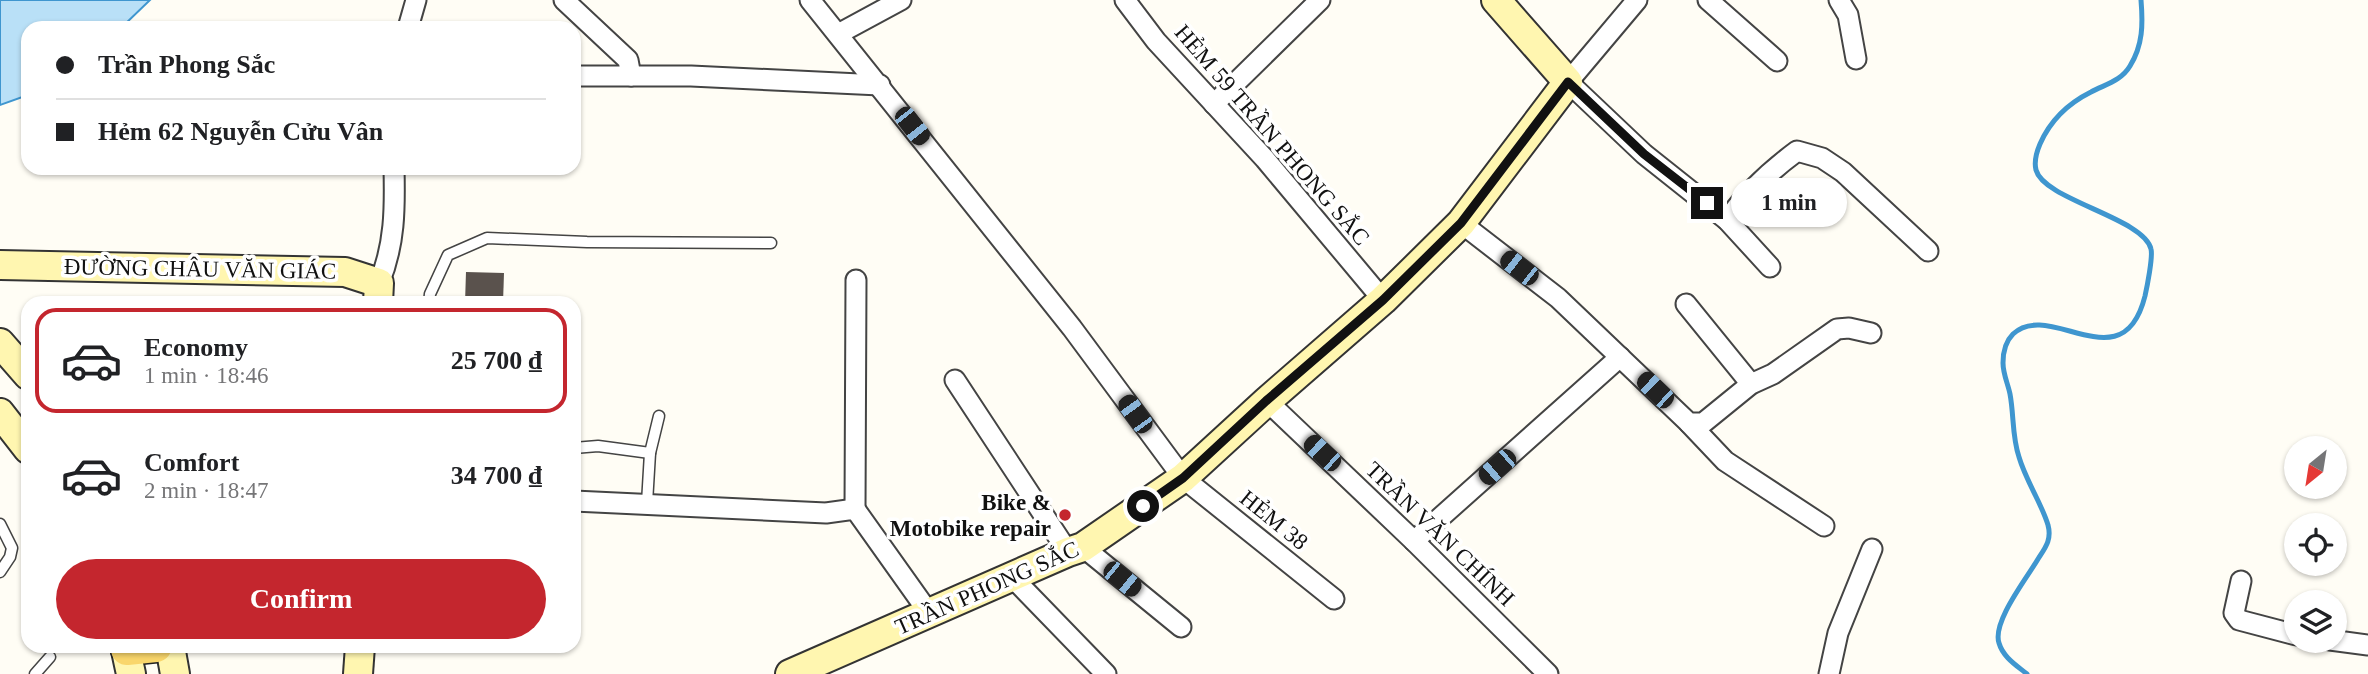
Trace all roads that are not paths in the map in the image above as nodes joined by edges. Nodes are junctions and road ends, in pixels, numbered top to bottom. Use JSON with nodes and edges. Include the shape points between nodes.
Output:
{"nodes":[{"id":1,"x":416,"y":0,"type":"edge"},
{"id":2,"x":564,"y":0,"type":"edge"},
{"id":3,"x":810,"y":0,"type":"edge"},
{"id":4,"x":901,"y":0,"type":"edge"},
{"id":5,"x":1125,"y":0,"type":"edge"},
{"id":6,"x":1320,"y":0,"type":"edge"},
{"id":7,"x":1496,"y":0,"type":"edge"},
{"id":8,"x":1637,"y":0,"type":"edge"},
{"id":9,"x":1708,"y":0,"type":"edge"},
{"id":10,"x":1839,"y":0,"type":"edge"},
{"id":11,"x":410,"y":21,"type":"edge"},
{"id":12,"x":838,"y":34,"type":"junction"},
{"id":13,"x":1856,"y":59,"type":"dead end"},
{"id":14,"x":1777,"y":61,"type":"dead end"},
{"id":15,"x":581,"y":76,"type":"edge"},
{"id":16,"x":631,"y":76,"type":"junction"},
{"id":17,"x":1568,"y":82,"type":"junction"},
{"id":18,"x":880,"y":85,"type":"junction"},
{"id":19,"x":1214,"y":104,"type":"junction"},
{"id":20,"x":394,"y":175,"type":"edge"},
{"id":21,"x":1727,"y":220,"type":"junction"},
{"id":22,"x":1461,"y":223,"type":"junction"},
{"id":23,"x":771,"y":243,"type":"dead end"},
{"id":24,"x":1928,"y":251,"type":"dead end"},
{"id":25,"x":0,"y":265,"type":"edge"},
{"id":26,"x":1770,"y":267,"type":"dead end"},
{"id":27,"x":856,"y":280,"type":"dead end"},
{"id":28,"x":378,"y":293,"type":"edge"},
{"id":29,"x":430,"y":296,"type":"edge"},
{"id":30,"x":1383,"y":300,"type":"junction"},
{"id":31,"x":1686,"y":304,"type":"dead end"},
{"id":32,"x":1871,"y":333,"type":"dead end"},
{"id":33,"x":0,"y":343,"type":"edge"},
{"id":34,"x":1620,"y":357,"type":"junction"},
{"id":35,"x":21,"y":367,"type":"edge"},
{"id":36,"x":955,"y":380,"type":"dead end"},
{"id":37,"x":1751,"y":384,"type":"junction"},
{"id":38,"x":1266,"y":401,"type":"junction"},
{"id":39,"x":0,"y":413,"type":"edge"},
{"id":40,"x":659,"y":416,"type":"dead end"},
{"id":41,"x":1689,"y":422,"type":"junction"},
{"id":42,"x":21,"y":440,"type":"edge"},
{"id":43,"x":581,"y":447,"type":"edge"},
{"id":44,"x":650,"y":453,"type":"junction"},
{"id":45,"x":1183,"y":478,"type":"junction"},
{"id":46,"x":581,"y":501,"type":"edge"},
{"id":47,"x":647,"y":503,"type":"junction"},
{"id":48,"x":855,"y":509,"type":"junction"},
{"id":49,"x":0,"y":524,"type":"edge"},
{"id":50,"x":1824,"y":526,"type":"dead end"},
{"id":51,"x":1414,"y":541,"type":"junction"},
{"id":52,"x":1872,"y":549,"type":"dead end"},
{"id":53,"x":1076,"y":550,"type":"junction"},
{"id":54,"x":0,"y":572,"type":"edge"},
{"id":55,"x":1012,"y":577,"type":"junction"},
{"id":56,"x":2241,"y":581,"type":"dead end"},
{"id":57,"x":1334,"y":600,"type":"dead end"},
{"id":58,"x":929,"y":613,"type":"junction"},
{"id":59,"x":1181,"y":626,"type":"dead end"},
{"id":60,"x":2284,"y":632,"type":"edge"},
{"id":61,"x":2347,"y":642,"type":"edge"},
{"id":62,"x":2368,"y":645,"type":"edge"},
{"id":63,"x":171,"y":653,"type":"edge"},
{"id":64,"x":360,"y":653,"type":"edge"},
{"id":65,"x":50,"y":657,"type":"dead end"},
{"id":66,"x":793,"y":673,"type":"edge"},
{"id":67,"x":35,"y":674,"type":"edge"},
{"id":68,"x":175,"y":674,"type":"edge"},
{"id":69,"x":358,"y":674,"type":"edge"},
{"id":70,"x":1106,"y":674,"type":"edge"},
{"id":71,"x":1548,"y":674,"type":"edge"},
{"id":72,"x":1829,"y":674,"type":"edge"}],
"edges":[{"from":1,"to":11,"type":"street"},
{"from":2,"to":16,"type":"street","via":[[628,60]]},
{"from":3,"to":12,"type":"street","name":"HẺM 38"},
{"from":4,"to":12,"type":"street"},
{"from":5,"to":19,"type":"street","name":"HẺM 59 TRẦN PHONG SẮC"},
{"from":6,"to":19,"type":"street"},
{"from":7,"to":17,"type":"street"},
{"from":8,"to":17,"type":"street","name":"TRẦN PHONG SẮC"},
{"from":9,"to":14,"type":"street"},
{"from":10,"to":13,"type":"street","via":[[1848,15]]},
{"from":12,"to":18,"type":"street","name":"HẺM 38"},
{"from":15,"to":16,"type":"street"},
{"from":16,"to":18,"type":"street"},
{"from":17,"to":21,"type":"street","via":[[1644,154]]},
{"from":17,"to":22,"type":"street","name":"TRẦN PHONG SẮC"},
{"from":18,"to":45,"type":"street","name":"HẺM 38","via":[[1072,328]]},
{"from":19,"to":30,"type":"street","name":"HẺM 59 TRẦN PHONG SẮC"},
{"from":20,"to":28,"type":"street","via":[[395,221]]},
{"from":21,"to":24,"type":"street","via":[[1771,170],[1797,151],[1822,158],[1843,172]]},
{"from":21,"to":26,"type":"street"},
{"from":22,"to":30,"type":"street","name":"TRẦN PHONG SẮC"},
{"from":22,"to":34,"type":"street","via":[[1558,298]]},
{"from":23,"to":29,"type":"lane","via":[[487,238],[448,255]]},
{"from":25,"to":28,"type":"street","name":"ĐƯỜNG CHÂU VĂN GIÁC","via":[[345,272]]},
{"from":27,"to":48,"type":"street"},
{"from":30,"to":38,"type":"street","name":"TRẦN PHONG SẮC"},
{"from":31,"to":37,"type":"street"},
{"from":32,"to":37,"type":"street","via":[[1837,328],[1773,374]]},
{"from":33,"to":35,"type":"street"},
{"from":34,"to":41,"type":"street"},
{"from":34,"to":51,"type":"street"},
{"from":36,"to":53,"type":"street"},
{"from":37,"to":41,"type":"street","via":[[1703,423]]},
{"from":38,"to":45,"type":"street","name":"TRẦN PHONG SẮC"},
{"from":38,"to":51,"type":"street","name":"TRẦN VĂN CHÍNH"},
{"from":39,"to":42,"type":"street"},
{"from":40,"to":44,"type":"lane"},
{"from":41,"to":50,"type":"street","via":[[1725,461]]},
{"from":43,"to":44,"type":"lane"},
{"from":44,"to":47,"type":"lane"},
{"from":45,"to":53,"type":"street","name":"TRẦN PHONG SẮC"},
{"from":45,"to":57,"type":"street","name":"HẺM 38"},
{"from":46,"to":47,"type":"street"},
{"from":47,"to":48,"type":"street","via":[[826,513]]},
{"from":48,"to":58,"type":"street"},
{"from":49,"to":54,"type":"lane","via":[[12,548]]},
{"from":51,"to":71,"type":"street","name":"TRẦN VĂN CHÍNH"},
{"from":52,"to":72,"type":"street","via":[[1838,633]]},
{"from":53,"to":55,"type":"street","name":"TRẦN PHONG SẮC"},
{"from":53,"to":59,"type":"street"},
{"from":55,"to":58,"type":"street","name":"TRẦN PHONG SẮC"},
{"from":55,"to":70,"type":"street"},
{"from":56,"to":60,"type":"street","via":[[2234,613],[2239,620]]},
{"from":58,"to":66,"type":"street","name":"TRẦN PHONG SẮC"},
{"from":61,"to":62,"type":"street"},
{"from":63,"to":68,"type":"street"},
{"from":64,"to":69,"type":"street"},
{"from":65,"to":67,"type":"lane"}]}
